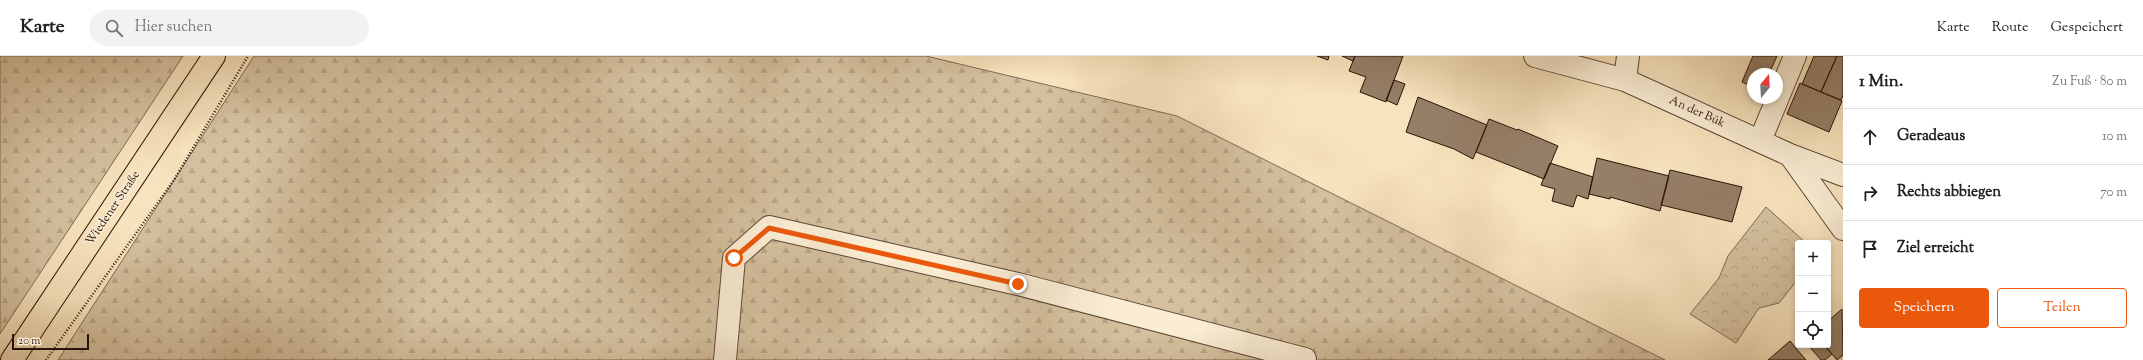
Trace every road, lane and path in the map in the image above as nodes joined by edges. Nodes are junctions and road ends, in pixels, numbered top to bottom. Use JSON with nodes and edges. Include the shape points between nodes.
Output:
{"nodes":[{"id":1,"x":214,"y":56,"type":"edge"},
{"id":2,"x":248,"y":56,"type":"edge"},
{"id":3,"x":1536,"y":56,"type":"edge"},
{"id":4,"x":1628,"y":56,"type":"edge"},
{"id":5,"x":1795,"y":56,"type":"edge"},
{"id":6,"x":1625,"y":80,"type":"junction"},
{"id":7,"x":1760,"y":141,"type":"junction"},
{"id":8,"x":1790,"y":155,"type":"junction"},
{"id":9,"x":1843,"y":175,"type":"edge"},
{"id":10,"x":1843,"y":229,"type":"edge"},
{"id":11,"x":1305,"y":359,"type":"dead end"},
{"id":12,"x":12,"y":360,"type":"edge"},
{"id":13,"x":46,"y":360,"type":"edge"},
{"id":14,"x":725,"y":360,"type":"edge"}],
"edges":[{"from":1,"to":12,"type":"main road","name":"Wiedener Straße"},
{"from":2,"to":13,"type":"path","via":[[174,180]]},
{"from":3,"to":6,"type":"street","name":"An der Bük"},
{"from":4,"to":6,"type":"street"},
{"from":5,"to":7,"type":"street"},
{"from":6,"to":7,"type":"street","name":"An der Bük"},
{"from":7,"to":8,"type":"street","name":"An der Bük"},
{"from":8,"to":9,"type":"street","name":"An der Bük"},
{"from":8,"to":10,"type":"street","name":"An der Bük"},
{"from":11,"to":14,"type":"street","via":[[1018,284],[769,228],[734,258]]}]}
